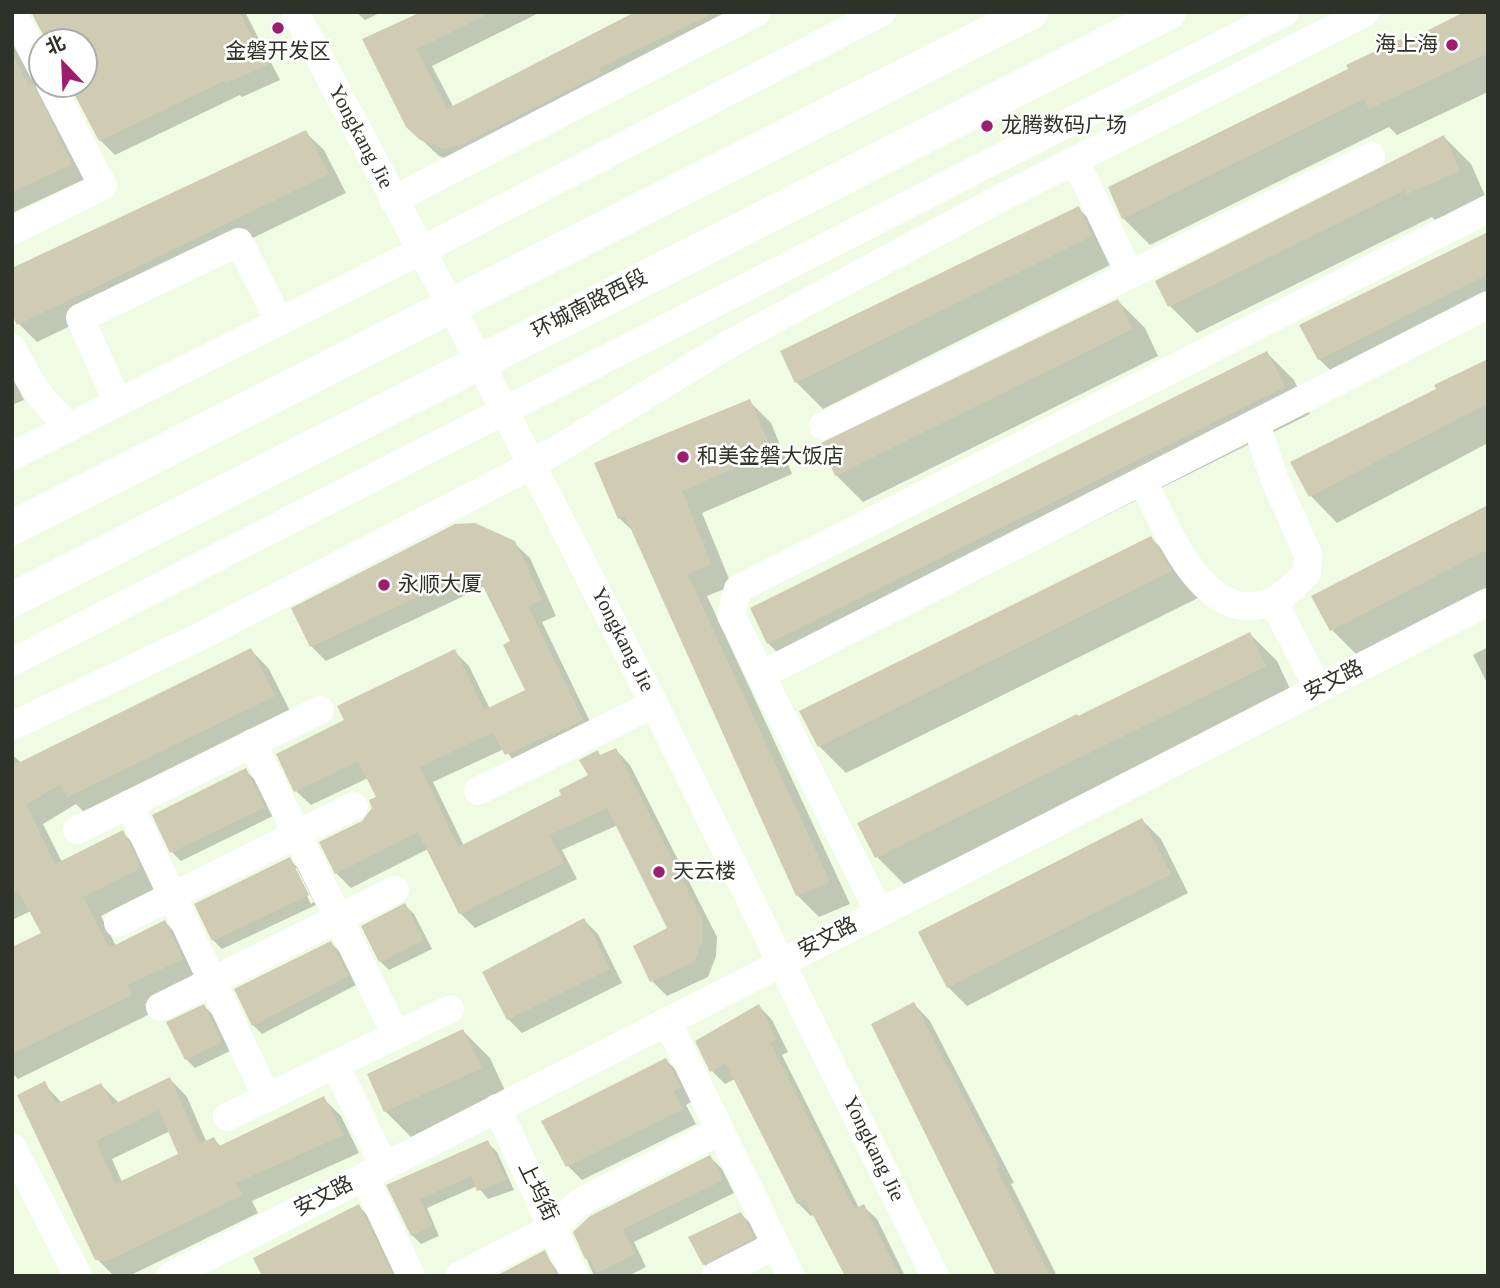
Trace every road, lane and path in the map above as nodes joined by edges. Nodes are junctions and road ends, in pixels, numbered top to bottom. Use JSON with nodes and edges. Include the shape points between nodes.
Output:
{"nodes":[{"id":1,"x":12,"y":12,"type":"edge"},
{"id":2,"x":295,"y":12,"type":"edge"},
{"id":3,"x":757,"y":12,"type":"edge"},
{"id":4,"x":1031,"y":12,"type":"edge"},
{"id":5,"x":1169,"y":12,"type":"edge"},
{"id":6,"x":1285,"y":12,"type":"edge"},
{"id":7,"x":1366,"y":12,"type":"edge"},
{"id":8,"x":867,"y":16,"type":"edge"},
{"id":9,"x":28,"y":42,"type":"edge"},
{"id":10,"x":57,"y":98,"type":"edge"},
{"id":11,"x":1371,"y":156,"type":"dead end"},
{"id":12,"x":1075,"y":160,"type":"junction"},
{"id":13,"x":393,"y":200,"type":"junction"},
{"id":14,"x":1488,"y":209,"type":"edge"},
{"id":15,"x":12,"y":232,"type":"edge"},
{"id":16,"x":420,"y":251,"type":"junction"},
{"id":17,"x":1130,"y":275,"type":"junction"},
{"id":18,"x":1488,"y":305,"type":"edge"},
{"id":19,"x":450,"y":306,"type":"junction"},
{"id":20,"x":279,"y":321,"type":"junction"},
{"id":21,"x":12,"y":348,"type":"edge"},
{"id":22,"x":478,"y":361,"type":"junction"},
{"id":23,"x":22,"y":390,"type":"edge"},
{"id":24,"x":118,"y":403,"type":"junction"},
{"id":25,"x":504,"y":410,"type":"junction"},
{"id":26,"x":1256,"y":423,"type":"junction"},
{"id":27,"x":823,"y":426,"type":"dead end"},
{"id":28,"x":70,"y":427,"type":"junction"},
{"id":29,"x":12,"y":456,"type":"edge"},
{"id":30,"x":532,"y":465,"type":"junction"},
{"id":31,"x":1143,"y":481,"type":"junction"},
{"id":32,"x":12,"y":528,"type":"edge"},
{"id":33,"x":12,"y":600,"type":"edge"},
{"id":34,"x":1273,"y":601,"type":"junction"},
{"id":35,"x":1488,"y":602,"type":"edge"},
{"id":36,"x":12,"y":662,"type":"edge"},
{"id":37,"x":761,"y":675,"type":"junction"},
{"id":38,"x":1318,"y":688,"type":"junction"},
{"id":39,"x":654,"y":704,"type":"junction"},
{"id":40,"x":320,"y":709,"type":"dead end"},
{"id":41,"x":12,"y":726,"type":"edge"},
{"id":42,"x":253,"y":743,"type":"junction"},
{"id":43,"x":478,"y":791,"type":"dead end"},
{"id":44,"x":129,"y":804,"type":"junction"},
{"id":45,"x":354,"y":806,"type":"dead end"},
{"id":46,"x":77,"y":830,"type":"dead end"},
{"id":47,"x":297,"y":834,"type":"junction"},
{"id":48,"x":395,"y":890,"type":"dead end"},
{"id":49,"x":173,"y":896,"type":"junction"},
{"id":50,"x":879,"y":912,"type":"junction"},
{"id":51,"x":338,"y":918,"type":"junction"},
{"id":52,"x":118,"y":923,"type":"dead end"},
{"id":53,"x":782,"y":962,"type":"junction"},
{"id":54,"x":212,"y":981,"type":"junction"},
{"id":55,"x":160,"y":1007,"type":"dead end"},
{"id":56,"x":450,"y":1009,"type":"dead end"},
{"id":57,"x":667,"y":1021,"type":"junction"},
{"id":58,"x":396,"y":1035,"type":"junction"},
{"id":59,"x":335,"y":1064,"type":"junction"},
{"id":60,"x":267,"y":1098,"type":"junction"},
{"id":61,"x":497,"y":1108,"type":"junction"},
{"id":62,"x":226,"y":1117,"type":"dead end"},
{"id":63,"x":720,"y":1131,"type":"junction"},
{"id":64,"x":12,"y":1147,"type":"edge"},
{"id":65,"x":374,"y":1171,"type":"junction"},
{"id":66,"x":554,"y":1227,"type":"junction"},
{"id":67,"x":776,"y":1245,"type":"junction"},
{"id":68,"x":213,"y":1266,"type":"edge"},
{"id":69,"x":78,"y":1276,"type":"edge"},
{"id":70,"x":170,"y":1276,"type":"edge"},
{"id":71,"x":411,"y":1276,"type":"edge"},
{"id":72,"x":459,"y":1276,"type":"edge"},
{"id":73,"x":575,"y":1276,"type":"edge"},
{"id":74,"x":715,"y":1276,"type":"edge"},
{"id":75,"x":791,"y":1276,"type":"edge"},
{"id":76,"x":934,"y":1276,"type":"edge"}],
"edges":[{"from":1,"to":9,"type":"street"},
{"from":2,"to":13,"type":"street","name":"Yongkang Jie"},
{"from":3,"to":13,"type":"street"},
{"from":4,"to":19,"type":"main road"},
{"from":5,"to":22,"type":"main road","name":"环城南路西段"},
{"from":6,"to":25,"type":"street"},
{"from":7,"to":12,"type":"street"},
{"from":8,"to":16,"type":"street"},
{"from":10,"to":15,"type":"street","via":[[103,186]]},
{"from":11,"to":17,"type":"street"},
{"from":12,"to":17,"type":"street"},
{"from":12,"to":30,"type":"street","via":[[731,343]]},
{"from":13,"to":16,"type":"street","name":"Yongkang Jie"},
{"from":14,"to":37,"type":"street","via":[[738,589],[731,615]]},
{"from":16,"to":19,"type":"street","name":"Yongkang Jie"},
{"from":16,"to":20,"type":"street"},
{"from":17,"to":27,"type":"street"},
{"from":18,"to":26,"type":"street"},
{"from":19,"to":22,"type":"street","name":"Yongkang Jie"},
{"from":19,"to":32,"type":"main road"},
{"from":20,"to":24,"type":"street"},
{"from":20,"to":24,"type":"street","via":[[239,242],[80,318]]},
{"from":21,"to":23,"type":"street"},
{"from":22,"to":25,"type":"street","name":"Yongkang Jie"},
{"from":22,"to":33,"type":"main road","name":"环城南路西段"},
{"from":23,"to":28,"type":"street"},
{"from":24,"to":28,"type":"street"},
{"from":25,"to":30,"type":"street","name":"Yongkang Jie"},
{"from":25,"to":36,"type":"street"},
{"from":26,"to":31,"type":"street"},
{"from":26,"to":34,"type":"street","via":[[1275,481],[1308,554],[1307,573]]},
{"from":28,"to":29,"type":"street"},
{"from":30,"to":39,"type":"street","name":"Yongkang Jie"},
{"from":30,"to":41,"type":"street","via":[[199,637]]},
{"from":31,"to":34,"type":"street","via":[[1186,567],[1206,587],[1230,602],[1250,606]]},
{"from":31,"to":37,"type":"street"},
{"from":34,"to":38,"type":"street"},
{"from":35,"to":38,"type":"street","name":"安文路"},
{"from":37,"to":50,"type":"street"},
{"from":38,"to":50,"type":"street","name":"安文路"},
{"from":39,"to":43,"type":"street"},
{"from":39,"to":53,"type":"street","name":"Yongkang Jie"},
{"from":40,"to":42,"type":"street"},
{"from":42,"to":44,"type":"street"},
{"from":42,"to":47,"type":"street"},
{"from":44,"to":46,"type":"street"},
{"from":44,"to":49,"type":"street"},
{"from":45,"to":47,"type":"street"},
{"from":47,"to":49,"type":"street"},
{"from":47,"to":51,"type":"street"},
{"from":48,"to":51,"type":"street"},
{"from":49,"to":52,"type":"street"},
{"from":49,"to":54,"type":"street"},
{"from":50,"to":53,"type":"street","name":"安文路"},
{"from":51,"to":54,"type":"street"},
{"from":51,"to":58,"type":"street"},
{"from":53,"to":57,"type":"street","name":"安文路"},
{"from":53,"to":76,"type":"street","name":"Yongkang Jie"},
{"from":54,"to":55,"type":"street"},
{"from":54,"to":60,"type":"street"},
{"from":56,"to":58,"type":"street"},
{"from":57,"to":61,"type":"street","name":"安文路"},
{"from":57,"to":63,"type":"street"},
{"from":58,"to":59,"type":"street"},
{"from":59,"to":60,"type":"street"},
{"from":59,"to":65,"type":"street"},
{"from":60,"to":62,"type":"street"},
{"from":61,"to":65,"type":"street","name":"安文路"},
{"from":61,"to":66,"type":"street","name":"上坞街"},
{"from":63,"to":66,"type":"street","via":[[580,1202]]},
{"from":63,"to":67,"type":"street"},
{"from":64,"to":69,"type":"street"},
{"from":65,"to":68,"type":"street","name":"安文路"},
{"from":65,"to":71,"type":"street"},
{"from":66,"to":72,"type":"street"},
{"from":66,"to":73,"type":"street","name":"上坞街"},
{"from":67,"to":74,"type":"street"},
{"from":67,"to":75,"type":"street"},
{"from":68,"to":70,"type":"street","name":"安文路"}]}
